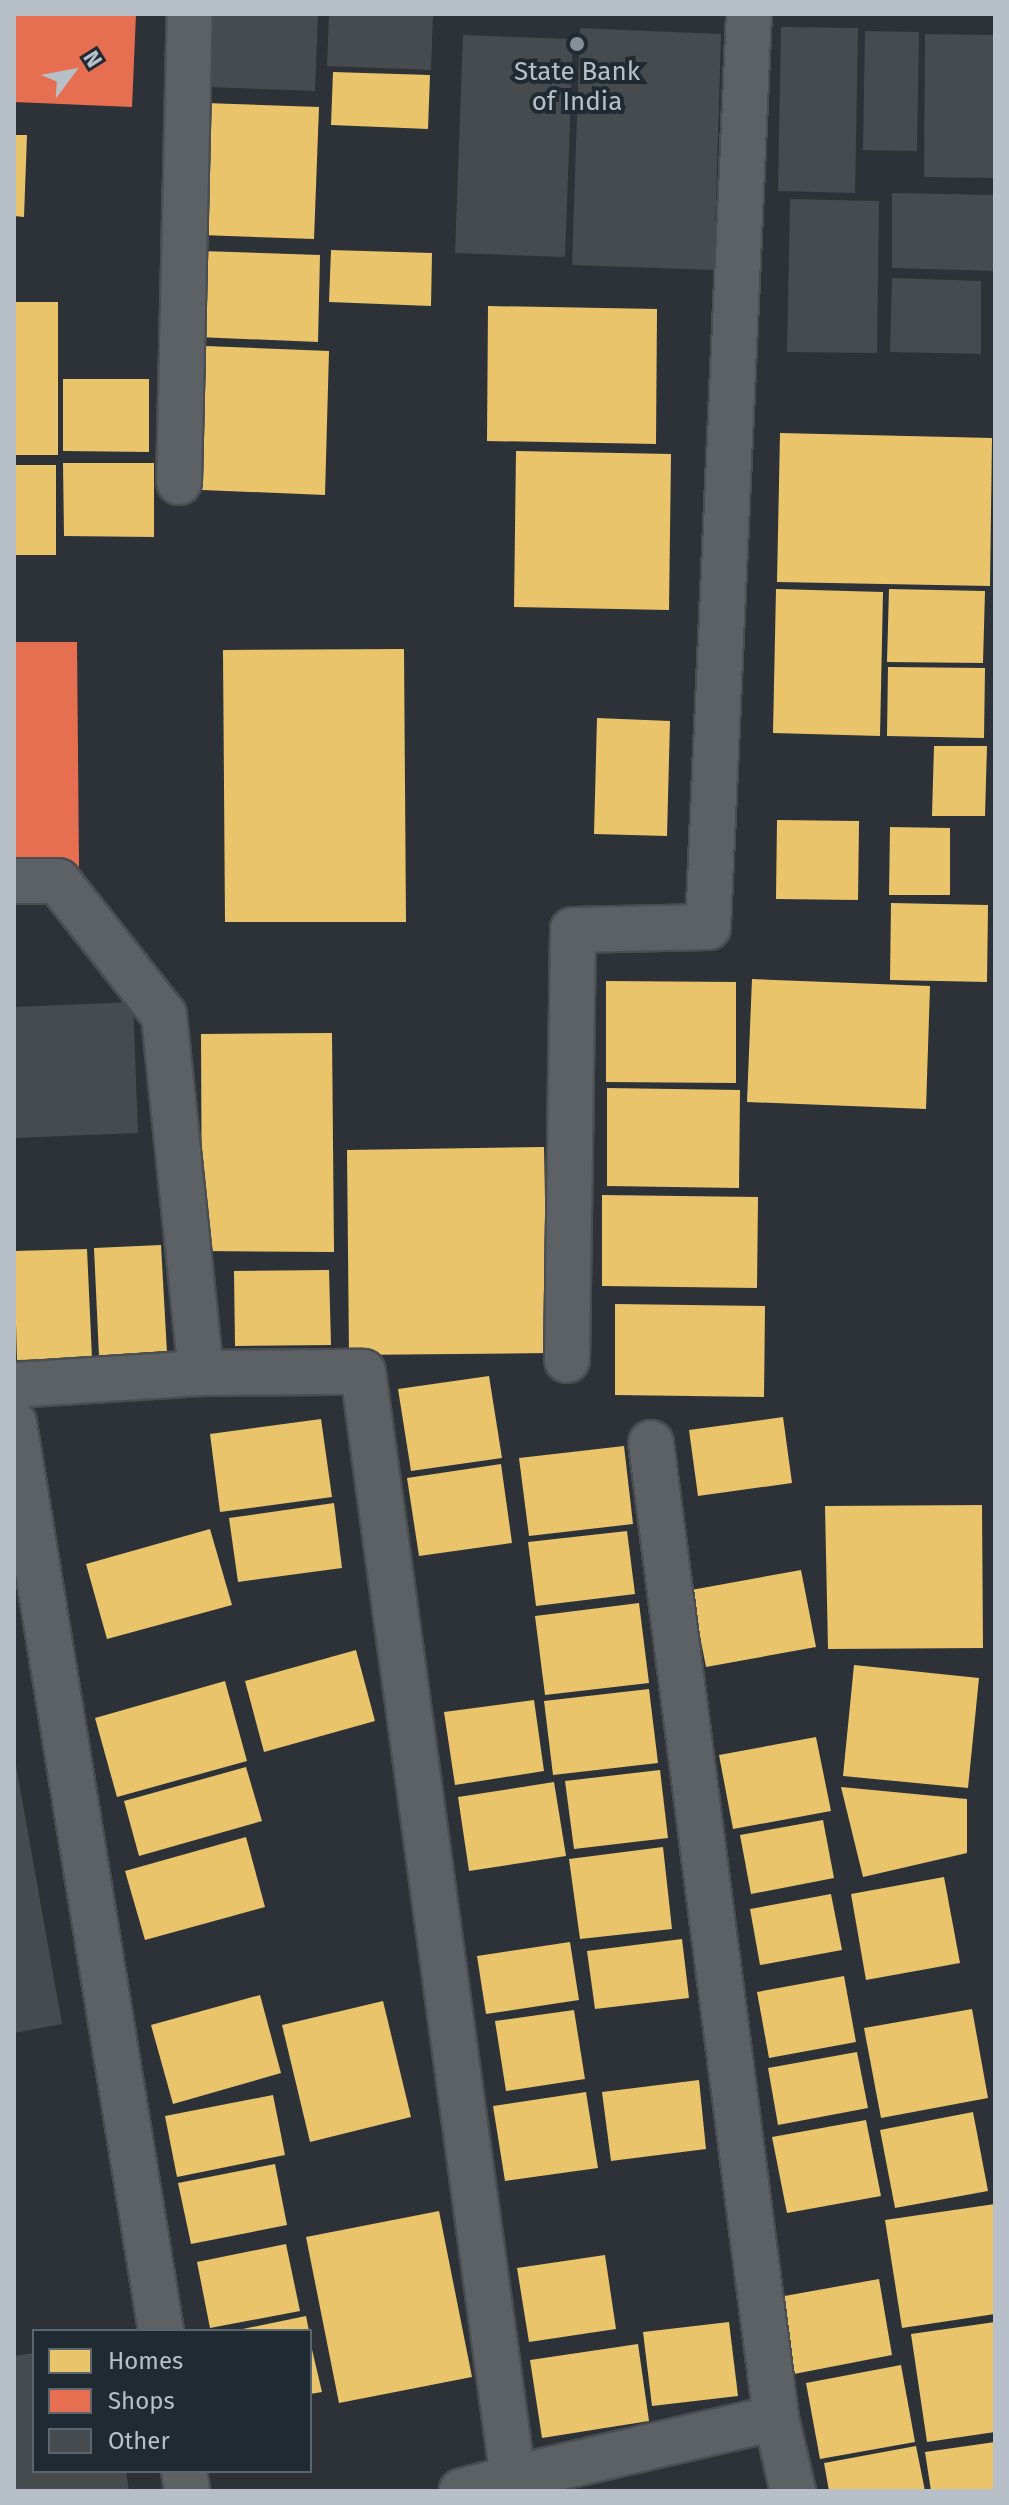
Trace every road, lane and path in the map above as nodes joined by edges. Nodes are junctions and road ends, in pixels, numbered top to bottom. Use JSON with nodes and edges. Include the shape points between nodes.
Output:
{"nodes":[{"id":1,"x":190,"y":14,"type":"edge"},
{"id":2,"x":749,"y":14,"type":"edge"},
{"id":3,"x":179,"y":482,"type":"dead end"},
{"id":4,"x":14,"y":881,"type":"edge"},
{"id":5,"x":567,"y":1360,"type":"dead end"},
{"id":6,"x":201,"y":1373,"type":"junction"},
{"id":7,"x":14,"y":1385,"type":"edge"},
{"id":8,"x":14,"y":1423,"type":"edge"},
{"id":9,"x":651,"y":1443,"type":"dead end"},
{"id":10,"x":161,"y":2329,"type":"edge"},
{"id":11,"x":776,"y":2418,"type":"junction"},
{"id":12,"x":513,"y":2478,"type":"junction"},
{"id":13,"x":462,"y":2491,"type":"edge"},
{"id":14,"x":793,"y":2491,"type":"edge"}],
"edges":[{"from":1,"to":3,"type":"street"},
{"from":2,"to":5,"type":"street","via":[[708,927],[573,930]]},
{"from":4,"to":6,"type":"street","via":[[58,881],[164,1015]]},
{"from":6,"to":7,"type":"street"},
{"from":6,"to":12,"type":"street","via":[[363,1372]]},
{"from":8,"to":10,"type":"street"},
{"from":9,"to":11,"type":"street"},
{"from":11,"to":12,"type":"street"},
{"from":11,"to":14,"type":"street"},
{"from":12,"to":13,"type":"street"}]}
